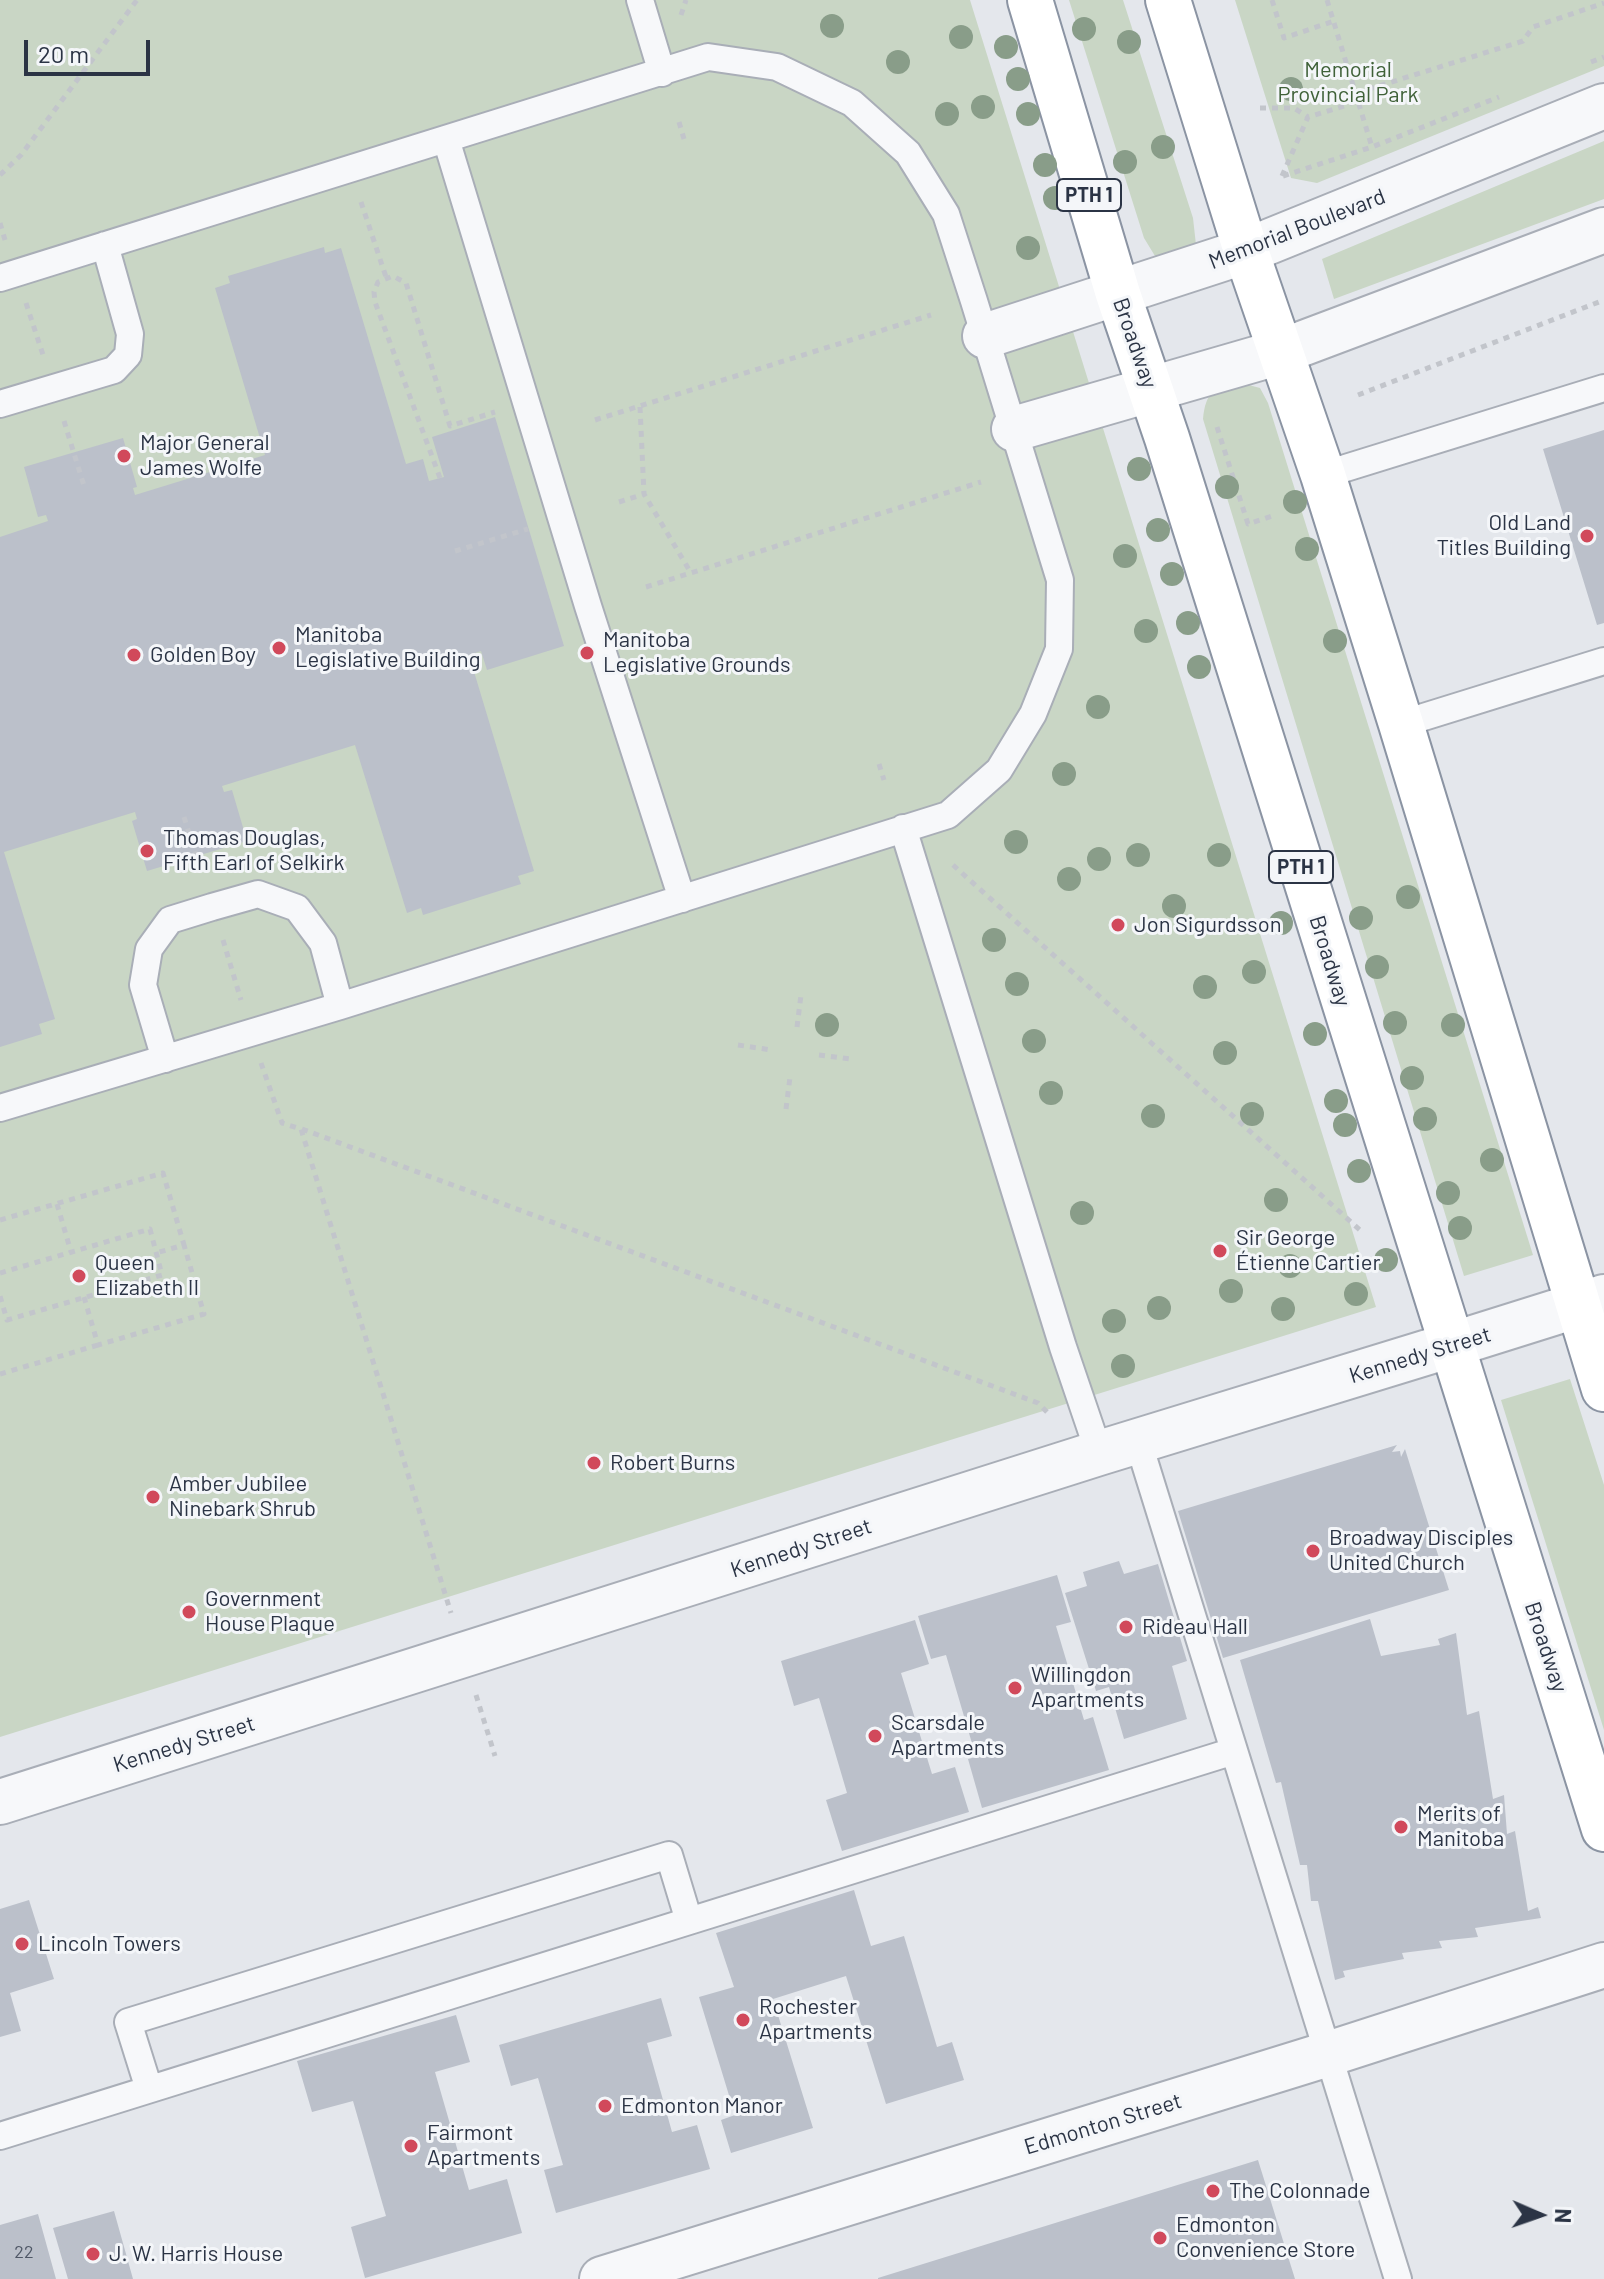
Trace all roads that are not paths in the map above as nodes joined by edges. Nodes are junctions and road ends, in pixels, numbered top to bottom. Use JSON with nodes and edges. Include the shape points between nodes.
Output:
{"nodes":[{"id":1,"x":640,"y":0,"type":"edge"},
{"id":2,"x":1030,"y":0,"type":"edge"},
{"id":3,"x":1168,"y":0,"type":"edge"},
{"id":4,"x":662,"y":73,"type":"junction"},
{"id":5,"x":1604,"y":106,"type":"edge"},
{"id":6,"x":446,"y":139,"type":"junction"},
{"id":7,"x":1604,"y":230,"type":"edge"},
{"id":8,"x":105,"y":245,"type":"junction"},
{"id":9,"x":1246,"y":251,"type":"junction"},
{"id":10,"x":8,"y":275,"type":"edge"},
{"id":11,"x":1118,"y":294,"type":"junction"},
{"id":12,"x":985,"y":336,"type":"junction"},
{"id":13,"x":1280,"y":352,"type":"junction"},
{"id":14,"x":1604,"y":388,"type":"edge"},
{"id":15,"x":1151,"y":390,"type":"junction"},
{"id":16,"x":0,"y":404,"type":"edge"},
{"id":17,"x":1014,"y":429,"type":"junction"},
{"id":18,"x":1323,"y":475,"type":"junction"},
{"id":19,"x":1604,"y":661,"type":"edge"},
{"id":20,"x":1401,"y":724,"type":"junction"},
{"id":21,"x":903,"y":828,"type":"junction"},
{"id":22,"x":682,"y":899,"type":"junction"},
{"id":23,"x":340,"y":1006,"type":"junction"},
{"id":24,"x":165,"y":1059,"type":"junction"},
{"id":25,"x":0,"y":1108,"type":"edge"},
{"id":26,"x":1591,"y":1301,"type":"edge"},
{"id":27,"x":1451,"y":1345,"type":"junction"},
{"id":28,"x":1604,"y":1389,"type":"edge"},
{"id":29,"x":1118,"y":1447,"type":"junction"},
{"id":30,"x":1234,"y":1751,"type":"junction"},
{"id":31,"x":0,"y":1802,"type":"edge"},
{"id":32,"x":1604,"y":1829,"type":"edge"},
{"id":33,"x":689,"y":1921,"type":"junction"},
{"id":34,"x":1604,"y":1965,"type":"edge"},
{"id":35,"x":1328,"y":2054,"type":"junction"},
{"id":36,"x":149,"y":2089,"type":"junction"},
{"id":37,"x":0,"y":2136,"type":"edge"},
{"id":38,"x":602,"y":2279,"type":"edge"},
{"id":39,"x":1398,"y":2279,"type":"edge"}],
"edges":[{"from":1,"to":4,"type":"lane"},
{"from":2,"to":11,"type":"highway","name":"Broadway","number":"PTH 1"},
{"from":3,"to":9,"type":"highway"},
{"from":4,"to":6,"type":"lane"},
{"from":4,"to":12,"type":"lane","via":[[708,57],[777,67],[852,103],[908,153],[946,214]]},
{"from":5,"to":9,"type":"street","name":"Memorial Boulevard"},
{"from":6,"to":8,"type":"lane"},
{"from":6,"to":22,"type":"lane"},
{"from":7,"to":13,"type":"street"},
{"from":8,"to":10,"type":"lane"},
{"from":8,"to":16,"type":"lane","via":[[130,334],[128,355],[114,370]]},
{"from":9,"to":11,"type":"street","name":"Memorial Boulevard"},
{"from":9,"to":13,"type":"highway"},
{"from":11,"to":12,"type":"street","name":"Memorial Boulevard"},
{"from":11,"to":15,"type":"highway","name":"Broadway","number":"PTH 1"},
{"from":12,"to":17,"type":"lane"},
{"from":13,"to":15,"type":"street"},
{"from":13,"to":18,"type":"highway"},
{"from":14,"to":18,"type":"lane"},
{"from":15,"to":17,"type":"street"},
{"from":15,"to":27,"type":"highway","name":"Broadway","number":"PTH 1"},
{"from":17,"to":21,"type":"lane","via":[[1060,580],[1059,649],[1033,714],[999,770],[948,815]]},
{"from":18,"to":20,"type":"highway"},
{"from":19,"to":20,"type":"lane"},
{"from":20,"to":26,"type":"highway"},
{"from":21,"to":22,"type":"lane"},
{"from":21,"to":29,"type":"lane","via":[[1059,1332]]},
{"from":22,"to":23,"type":"lane"},
{"from":23,"to":24,"type":"lane"},
{"from":23,"to":24,"type":"lane","via":[[323,943],[297,908],[258,894],[212,907],[170,920],[149,949],[143,985]]},
{"from":24,"to":25,"type":"lane"},
{"from":26,"to":27,"type":"street","name":"Kennedy Street"},
{"from":26,"to":28,"type":"highway"},
{"from":27,"to":29,"type":"street","name":"Kennedy Street"},
{"from":27,"to":32,"type":"highway","name":"Broadway","number":"PTH 1"},
{"from":29,"to":30,"type":"lane"},
{"from":29,"to":31,"type":"street","name":"Kennedy Street"},
{"from":30,"to":33,"type":"lane"},
{"from":30,"to":35,"type":"lane"},
{"from":33,"to":36,"type":"lane"},
{"from":33,"to":36,"type":"lane","via":[[669,1855],[158,2012],[128,2022]]},
{"from":34,"to":35,"type":"street","name":"Edmonton Street"},
{"from":35,"to":38,"type":"street","name":"Edmonton Street"},
{"from":35,"to":39,"type":"lane"},
{"from":36,"to":37,"type":"lane"}]}
